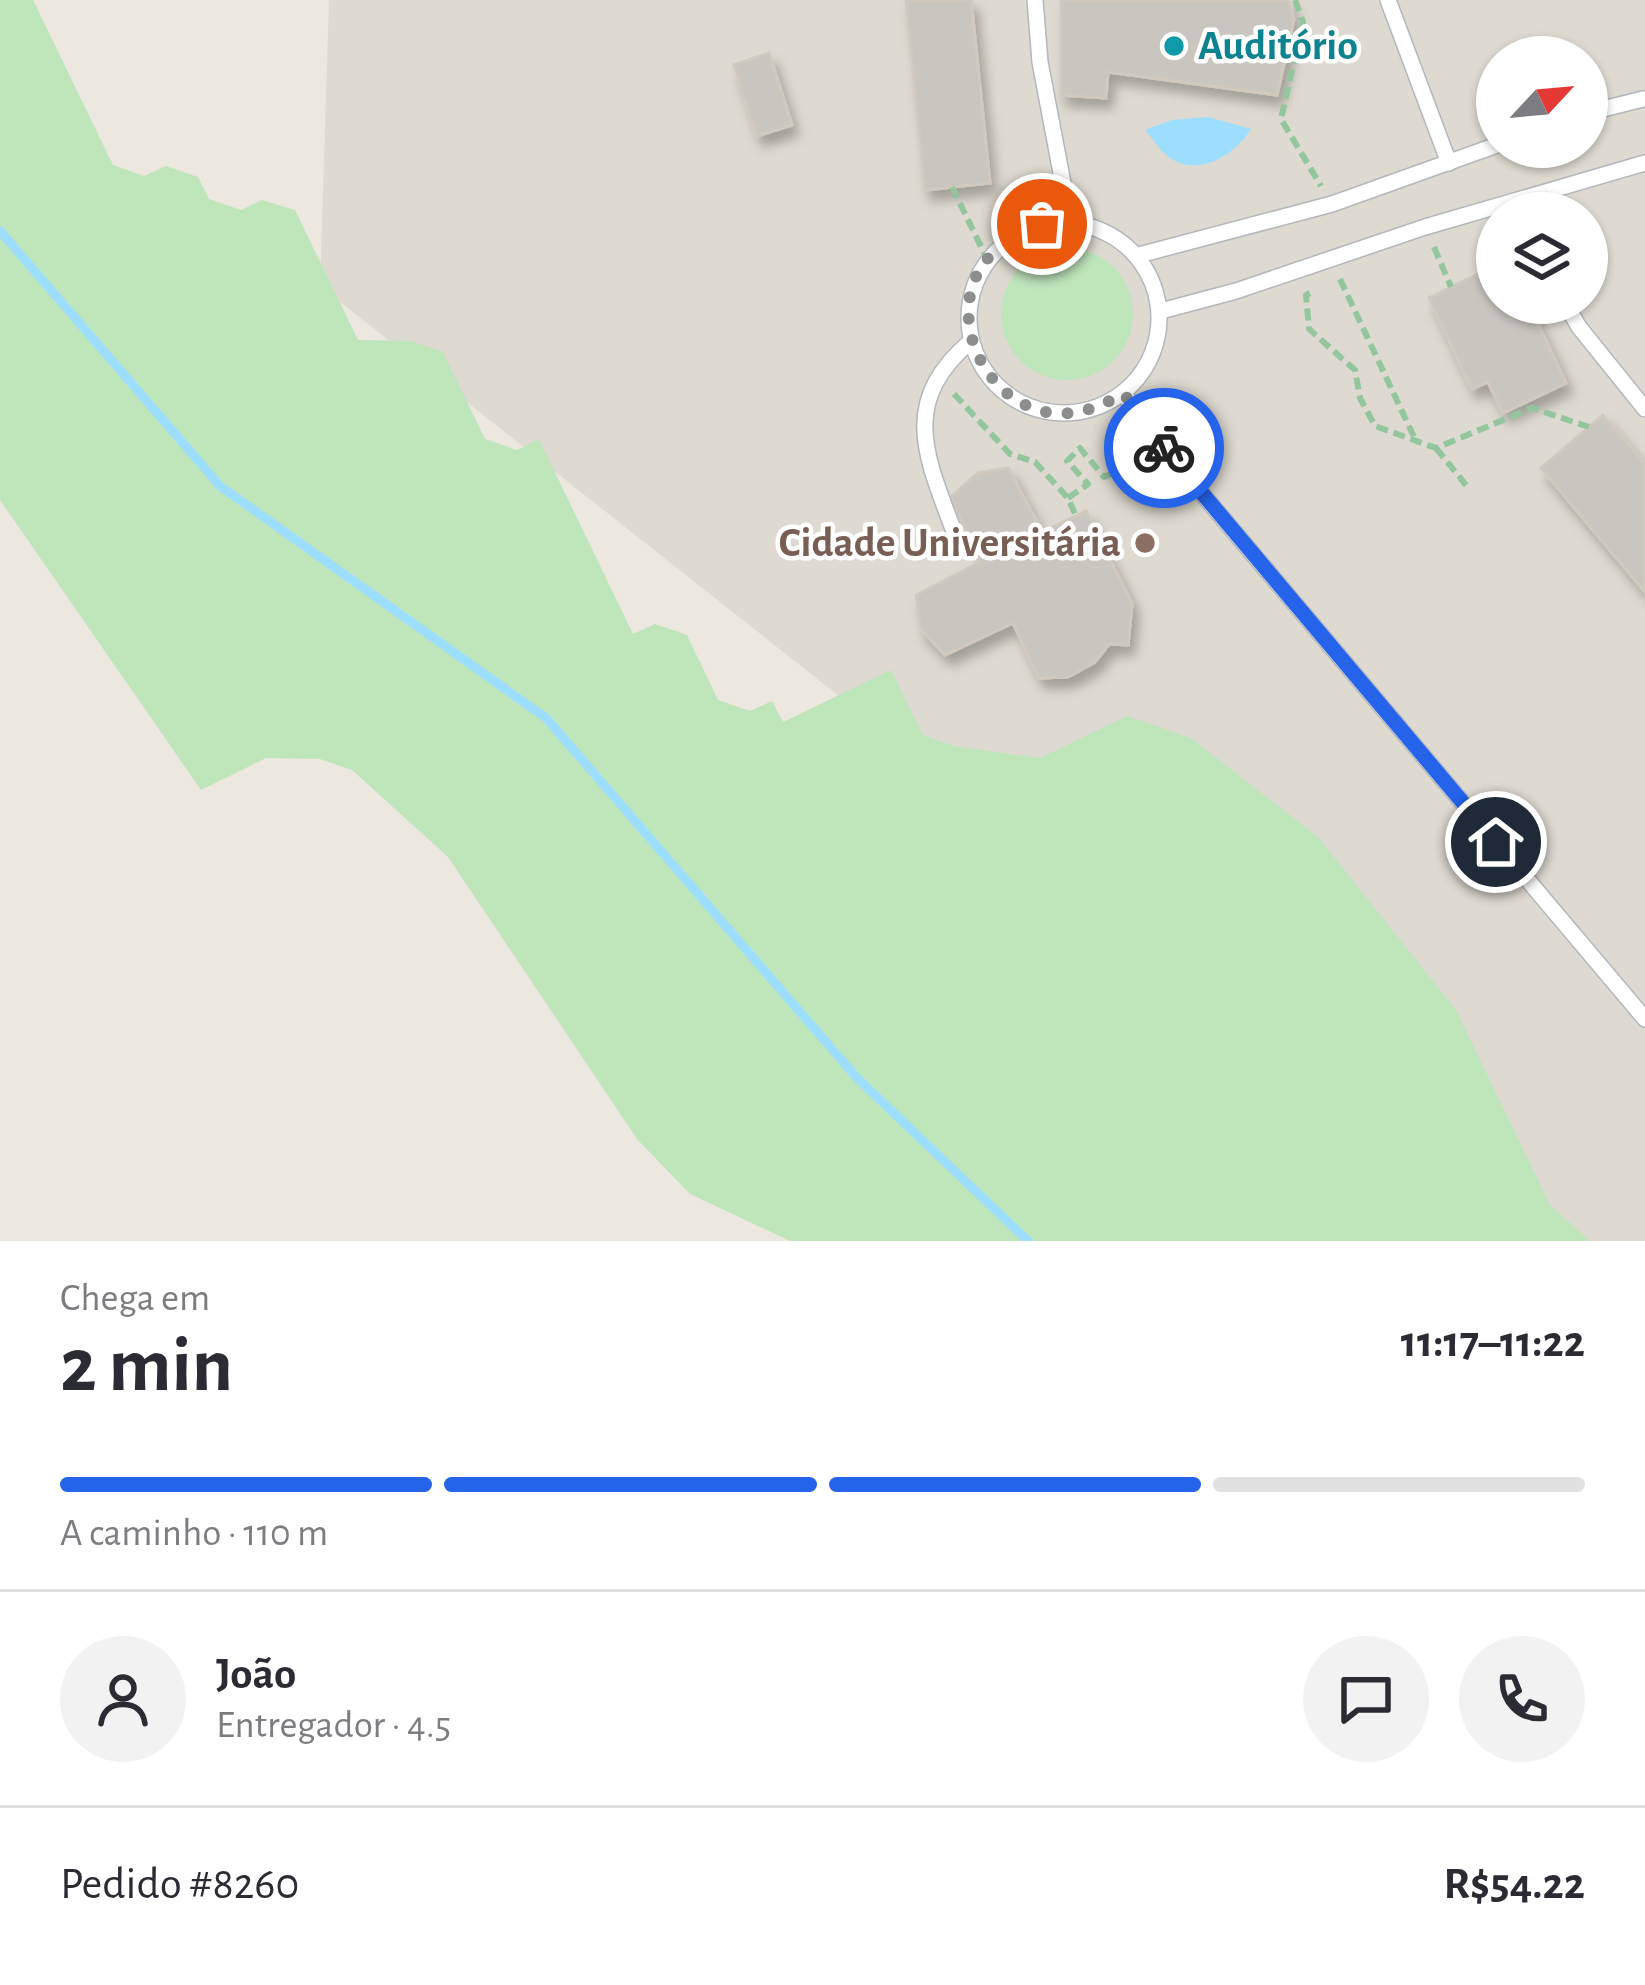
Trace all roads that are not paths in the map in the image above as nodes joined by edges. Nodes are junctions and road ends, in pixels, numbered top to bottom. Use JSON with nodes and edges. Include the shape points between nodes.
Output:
{"nodes":[{"id":1,"x":1035,"y":0,"type":"edge"},
{"id":2,"x":1388,"y":0,"type":"edge"},
{"id":3,"x":1643,"y":99,"type":"edge"},
{"id":4,"x":1608,"y":108,"type":"edge"},
{"id":5,"x":1476,"y":153,"type":"edge"},
{"id":6,"x":1449,"y":163,"type":"junction"},
{"id":7,"x":1645,"y":163,"type":"edge"},
{"id":8,"x":1545,"y":192,"type":"edge"},
{"id":9,"x":1476,"y":212,"type":"edge"},
{"id":10,"x":1070,"y":220,"type":"junction"},
{"id":11,"x":1139,"y":255,"type":"junction"},
{"id":12,"x":1161,"y":311,"type":"junction"},
{"id":13,"x":1577,"y":324,"type":"edge"},
{"id":14,"x":970,"y":341,"type":"junction"},
{"id":15,"x":1124,"y":394,"type":"junction"},
{"id":16,"x":1645,"y":409,"type":"edge"},
{"id":17,"x":953,"y":529,"type":"dead end"},
{"id":18,"x":1645,"y":1019,"type":"edge"}],
"edges":[{"from":1,"to":10,"type":"lane"},
{"from":2,"to":6,"type":"lane"},
{"from":3,"to":4,"type":"lane"},
{"from":5,"to":6,"type":"lane"},
{"from":6,"to":11,"type":"lane","via":[[1332,204]]},
{"from":7,"to":8,"type":"lane"},
{"from":9,"to":12,"type":"lane"},
{"from":10,"to":11,"type":"lane","via":[[1108,231]]},
{"from":10,"to":14,"type":"lane","via":[[1031,229],[987,259],[970,298]]},
{"from":11,"to":12,"type":"lane"},
{"from":12,"to":15,"type":"lane","via":[[1153,357]]},
{"from":13,"to":16,"type":"lane"},
{"from":14,"to":15,"type":"lane","via":[[987,375],[1016,401],[1052,413],[1090,411]]},
{"from":14,"to":17,"type":"lane","via":[[936,376],[925,411],[927,461]]},
{"from":15,"to":18,"type":"lane"}]}
